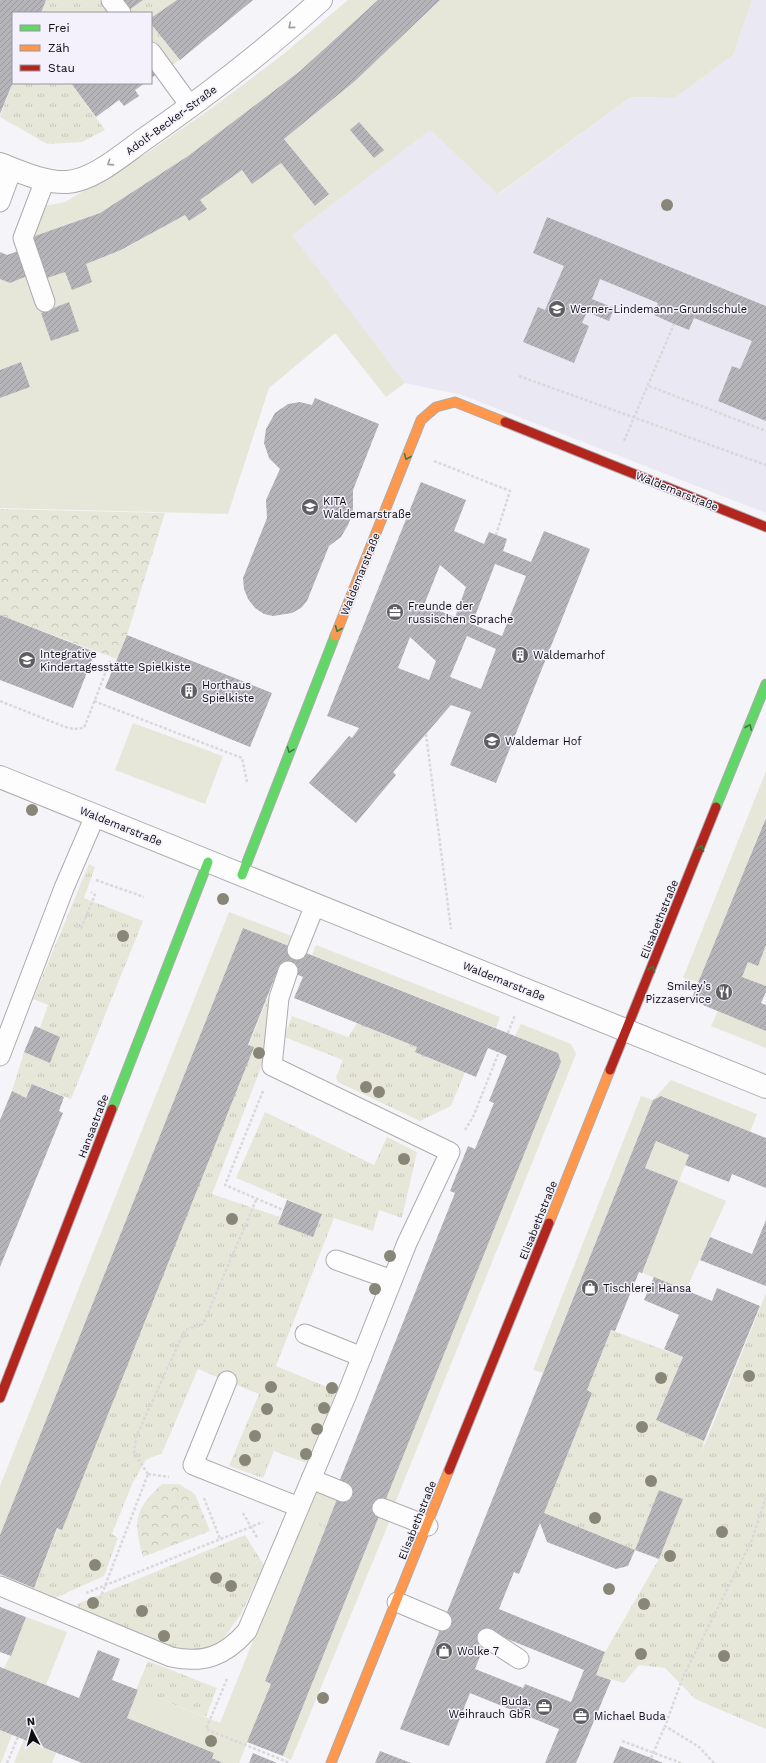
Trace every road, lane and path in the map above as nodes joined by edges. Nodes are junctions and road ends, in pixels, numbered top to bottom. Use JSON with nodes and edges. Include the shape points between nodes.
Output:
{"nodes":[{"id":1,"x":111,"y":0,"type":"edge"},
{"id":2,"x":321,"y":0,"type":"edge"},
{"id":3,"x":120,"y":12,"type":"edge"},
{"id":4,"x":152,"y":53,"type":"edge"},
{"id":5,"x":191,"y":106,"type":"junction"},
{"id":6,"x":6,"y":167,"type":"edge"},
{"id":7,"x":45,"y":180,"type":"junction"},
{"id":8,"x":0,"y":202,"type":"edge"},
{"id":9,"x":45,"y":302,"type":"dead end"},
{"id":10,"x":674,"y":324,"type":"dead end"},
{"id":11,"x":519,"y":376,"type":"dead end"},
{"id":12,"x":649,"y":386,"type":"junction"},
{"id":13,"x":634,"y":418,"type":"junction"},
{"id":14,"x":766,"y":431,"type":"edge"},
{"id":15,"x":410,"y":452,"type":"junction"},
{"id":16,"x":613,"y":465,"type":"junction"},
{"id":17,"x":766,"y":465,"type":"edge"},
{"id":18,"x":766,"y":527,"type":"edge"},
{"id":19,"x":496,"y":534,"type":"dead end"},
{"id":20,"x":110,"y":661,"type":"dead end"},
{"id":21,"x":765,"y":687,"type":"edge"},
{"id":22,"x":0,"y":701,"type":"edge"},
{"id":23,"x":94,"y":701,"type":"junction"},
{"id":24,"x":426,"y":734,"type":"dead end"},
{"id":25,"x":0,"y":777,"type":"edge"},
{"id":26,"x":248,"y":784,"type":"dead end"},
{"id":27,"x":95,"y":816,"type":"junction"},
{"id":28,"x":208,"y":862,"type":"junction"},
{"id":29,"x":242,"y":875,"type":"junction"},
{"id":30,"x":144,"y":897,"type":"dead end"},
{"id":31,"x":448,"y":904,"type":"dead end"},
{"id":32,"x":315,"y":905,"type":"junction"},
{"id":33,"x":54,"y":917,"type":"junction"},
{"id":34,"x":300,"y":942,"type":"dead end"},
{"id":35,"x":288,"y":971,"type":"dead end"},
{"id":36,"x":627,"y":1031,"type":"junction"},
{"id":37,"x":499,"y":1052,"type":"dead end"},
{"id":38,"x":0,"y":1056,"type":"edge"},
{"id":39,"x":272,"y":1066,"type":"junction"},
{"id":40,"x":766,"y":1087,"type":"edge"},
{"id":41,"x":450,"y":1152,"type":"junction"},
{"id":42,"x":257,"y":1198,"type":"junction"},
{"id":43,"x":283,"y":1210,"type":"dead end"},
{"id":44,"x":336,"y":1260,"type":"dead end"},
{"id":45,"x":392,"y":1280,"type":"junction"},
{"id":46,"x":305,"y":1334,"type":"dead end"},
{"id":47,"x":362,"y":1357,"type":"junction"},
{"id":48,"x":227,"y":1381,"type":"dead end"},
{"id":49,"x":0,"y":1398,"type":"edge"},
{"id":50,"x":148,"y":1474,"type":"junction"},
{"id":51,"x":176,"y":1477,"type":"dead end"},
{"id":52,"x":224,"y":1479,"type":"junction"},
{"id":53,"x":311,"y":1480,"type":"junction"},
{"id":54,"x":343,"y":1492,"type":"dead end"},
{"id":55,"x":204,"y":1496,"type":"dead end"},
{"id":56,"x":766,"y":1497,"type":"edge"},
{"id":57,"x":299,"y":1507,"type":"junction"},
{"id":58,"x":382,"y":1508,"type":"dead end"},
{"id":59,"x":428,"y":1526,"type":"junction"},
{"id":60,"x":239,"y":1531,"type":"dead end"},
{"id":61,"x":220,"y":1539,"type":"junction"},
{"id":62,"x":274,"y":1567,"type":"junction"},
{"id":63,"x":0,"y":1586,"type":"edge"},
{"id":64,"x":105,"y":1586,"type":"junction"},
{"id":65,"x":397,"y":1602,"type":"junction"},
{"id":66,"x":50,"y":1608,"type":"junction"},
{"id":67,"x":442,"y":1621,"type":"dead end"},
{"id":68,"x":487,"y":1638,"type":"dead end"},
{"id":69,"x":519,"y":1659,"type":"dead end"},
{"id":70,"x":230,"y":1673,"type":"dead end"},
{"id":71,"x":665,"y":1726,"type":"junction"},
{"id":72,"x":18,"y":1737,"type":"dead end"},
{"id":73,"x":622,"y":1741,"type":"dead end"},
{"id":74,"x":653,"y":1753,"type":"junction"},
{"id":75,"x":651,"y":1758,"type":"dead end"},
{"id":76,"x":7,"y":1763,"type":"edge"},
{"id":77,"x":290,"y":1763,"type":"edge"},
{"id":78,"x":331,"y":1763,"type":"edge"},
{"id":79,"x":681,"y":1763,"type":"edge"},
{"id":80,"x":714,"y":1763,"type":"edge"}],
"edges":[{"from":1,"to":3,"type":"lane"},
{"from":2,"to":5,"type":"street","name":"Adolf-Becker-Straße","one_way":true},
{"from":4,"to":5,"type":"lane"},
{"from":5,"to":7,"type":"street","name":"Adolf-Becker-Straße","one_way":true,"via":[[91,175],[68,182]]},
{"from":6,"to":7,"type":"street","name":"Adolf-Becker-Straße"},
{"from":6,"to":8,"type":"lane"},
{"from":7,"to":9,"type":"lane","via":[[23,238]]},
{"from":10,"to":12,"type":"path"},
{"from":11,"to":13,"type":"path"},
{"from":12,"to":13,"type":"path"},
{"from":12,"to":14,"type":"path"},
{"from":13,"to":16,"type":"path"},
{"from":13,"to":17,"type":"path"},
{"from":15,"to":16,"type":"street","name":"Waldemarstraße","via":[[421,420],[436,407],[455,402]]},
{"from":15,"to":19,"type":"path","via":[[510,491]]},
{"from":15,"to":29,"type":"street","name":"Waldemarstraße","one_way":true,"via":[[307,705]]},
{"from":16,"to":18,"type":"street","name":"Waldemarstraße"},
{"from":20,"to":23,"type":"path"},
{"from":36,"to":21,"type":"street","name":"Elisabethstraße","one_way":true},
{"from":22,"to":23,"type":"path","via":[[74,729],[84,728]]},
{"from":23,"to":26,"type":"path","via":[[242,758]]},
{"from":24,"to":31,"type":"path"},
{"from":25,"to":27,"type":"street","name":"Waldemarstraße"},
{"from":27,"to":28,"type":"street","name":"Waldemarstraße"},
{"from":27,"to":33,"type":"lane"},
{"from":28,"to":29,"type":"street","name":"Waldemarstraße"},
{"from":28,"to":49,"type":"street","name":"Hansastraße"},
{"from":29,"to":32,"type":"street","name":"Waldemarstraße"},
{"from":30,"to":33,"type":"path","via":[[97,879],[91,893],[95,895],[82,928]]},
{"from":32,"to":34,"type":"lane"},
{"from":32,"to":36,"type":"street","name":"Waldemarstraße"},
{"from":33,"to":38,"type":"lane"},
{"from":35,"to":39,"type":"lane","via":[[279,998]]},
{"from":36,"to":40,"type":"street","name":"Waldemarstraße"},
{"from":36,"to":59,"type":"street","name":"Elisabethstraße"},
{"from":37,"to":41,"type":"path","via":[[473,1117]]},
{"from":39,"to":41,"type":"lane"},
{"from":39,"to":42,"type":"path","via":[[225,1185]]},
{"from":41,"to":45,"type":"lane"},
{"from":42,"to":43,"type":"path"},
{"from":42,"to":50,"type":"path","via":[[203,1324],[185,1330],[136,1437],[134,1453]]},
{"from":44,"to":45,"type":"lane"},
{"from":45,"to":47,"type":"lane"},
{"from":46,"to":47,"type":"lane"},
{"from":47,"to":53,"type":"lane"},
{"from":48,"to":52,"type":"lane","via":[[192,1466]]},
{"from":50,"to":51,"type":"path"},
{"from":50,"to":64,"type":"path"},
{"from":52,"to":57,"type":"lane"},
{"from":52,"to":62,"type":"path"},
{"from":53,"to":54,"type":"lane"},
{"from":53,"to":57,"type":"lane"},
{"from":55,"to":61,"type":"path"},
{"from":56,"to":71,"type":"path","via":[[752,1540],[683,1677]]},
{"from":57,"to":62,"type":"lane"},
{"from":58,"to":59,"type":"lane"},
{"from":59,"to":65,"type":"street","name":"Elisabethstraße"},
{"from":60,"to":61,"type":"path"},
{"from":61,"to":64,"type":"path"},
{"from":62,"to":66,"type":"lane","via":[[247,1631],[227,1650],[200,1659],[185,1660],[171,1657]]},
{"from":63,"to":66,"type":"lane"},
{"from":64,"to":66,"type":"path"},
{"from":65,"to":67,"type":"lane"},
{"from":65,"to":78,"type":"street","name":"Elisabethstraße"},
{"from":68,"to":69,"type":"lane"},
{"from":70,"to":77,"type":"path","via":[[206,1729]]},
{"from":71,"to":74,"type":"path"},
{"from":71,"to":80,"type":"path","via":[[699,1747]]},
{"from":72,"to":76,"type":"path"},
{"from":73,"to":74,"type":"path"},
{"from":74,"to":75,"type":"path"},
{"from":74,"to":79,"type":"path"}]}
